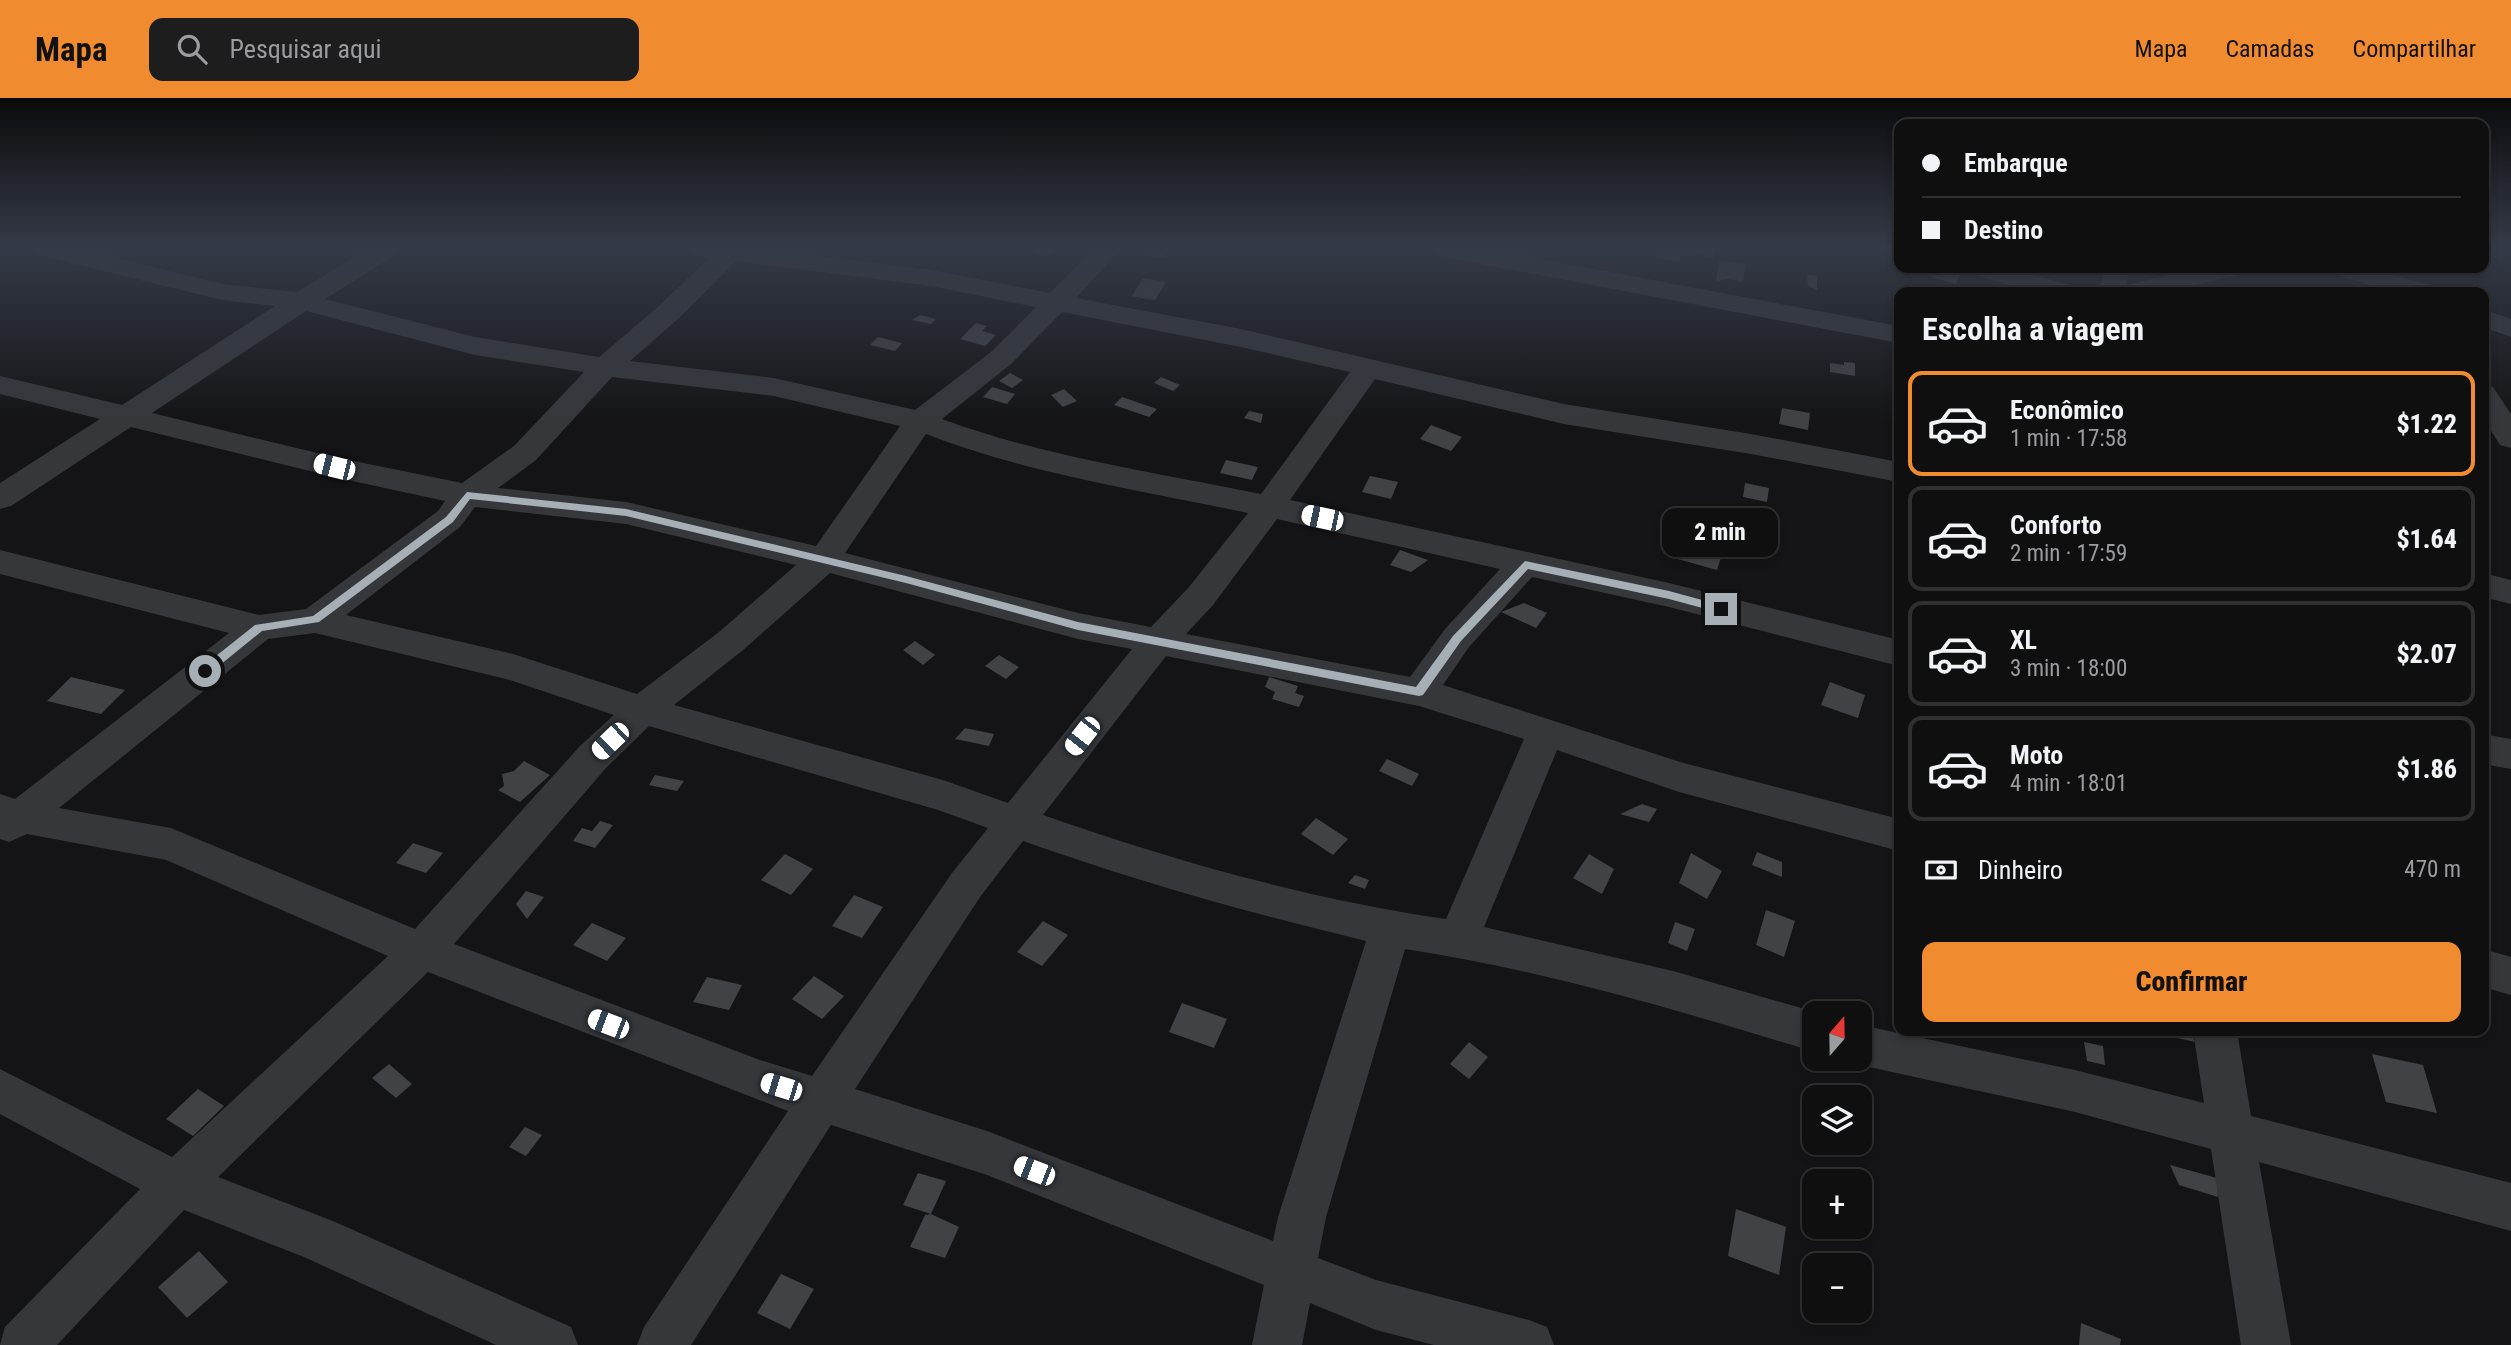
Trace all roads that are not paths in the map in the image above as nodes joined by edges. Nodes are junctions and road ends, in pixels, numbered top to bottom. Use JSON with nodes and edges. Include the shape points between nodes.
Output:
{"nodes":[{"id":1,"x":289,"y":307,"type":"edge"},
{"id":2,"x":327,"y":307,"type":"edge"},
{"id":3,"x":673,"y":307,"type":"edge"},
{"id":4,"x":1053,"y":307,"type":"edge"},
{"id":5,"x":1080,"y":307,"type":"edge"},
{"id":6,"x":1752,"y":307,"type":"edge"},
{"id":7,"x":2489,"y":320,"type":"edge"},
{"id":8,"x":2511,"y":329,"type":"edge"},
{"id":9,"x":1894,"y":334,"type":"edge"},
{"id":10,"x":605,"y":367,"type":"junction"},
{"id":11,"x":1367,"y":369,"type":"junction"},
{"id":12,"x":0,"y":385,"type":"edge"},
{"id":13,"x":2489,"y":403,"type":"edge"},
{"id":14,"x":128,"y":416,"type":"junction"},
{"id":15,"x":920,"y":421,"type":"junction"},
{"id":16,"x":2511,"y":438,"type":"edge"},
{"id":17,"x":2489,"y":450,"type":"edge"},
{"id":18,"x":2511,"y":452,"type":"edge"},
{"id":19,"x":1894,"y":471,"type":"edge"},
{"id":20,"x":467,"y":495,"type":"junction"},
{"id":21,"x":0,"y":498,"type":"edge"},
{"id":22,"x":1269,"y":507,"type":"junction"},
{"id":23,"x":824,"y":559,"type":"junction"},
{"id":24,"x":0,"y":562,"type":"edge"},
{"id":25,"x":1525,"y":565,"type":"junction"},
{"id":26,"x":2489,"y":586,"type":"edge"},
{"id":27,"x":2511,"y":592,"type":"edge"},
{"id":28,"x":316,"y":620,"type":"junction"},
{"id":29,"x":259,"y":628,"type":"junction"},
{"id":30,"x":1157,"y":643,"type":"junction"},
{"id":31,"x":1894,"y":652,"type":"edge"},
{"id":32,"x":1419,"y":692,"type":"junction"},
{"id":33,"x":642,"y":710,"type":"junction"},
{"id":34,"x":1545,"y":733,"type":"junction"},
{"id":35,"x":2489,"y":749,"type":"edge"},
{"id":36,"x":2511,"y":754,"type":"edge"},
{"id":37,"x":7,"y":820,"type":"edge"},
{"id":38,"x":1014,"y":823,"type":"junction"},
{"id":39,"x":1894,"y":834,"type":"edge"},
{"id":40,"x":1390,"y":929,"type":"junction"},
{"id":41,"x":1458,"y":939,"type":"junction"},
{"id":42,"x":422,"y":951,"type":"junction"},
{"id":43,"x":2489,"y":970,"type":"edge"},
{"id":44,"x":2511,"y":976,"type":"edge"},
{"id":45,"x":1802,"y":1027,"type":"edge"},
{"id":46,"x":2217,"y":1036,"type":"edge"},
{"id":47,"x":1872,"y":1048,"type":"edge"},
{"id":48,"x":0,"y":1090,"type":"edge"},
{"id":49,"x":822,"y":1100,"type":"junction"},
{"id":50,"x":2231,"y":1131,"type":"junction"},
{"id":51,"x":177,"y":1184,"type":"junction"},
{"id":52,"x":2511,"y":1207,"type":"edge"},
{"id":53,"x":1292,"y":1271,"type":"junction"},
{"id":54,"x":23,"y":1345,"type":"edge"},
{"id":55,"x":553,"y":1345,"type":"edge"},
{"id":56,"x":662,"y":1345,"type":"edge"},
{"id":57,"x":1277,"y":1345,"type":"edge"},
{"id":58,"x":1529,"y":1345,"type":"edge"},
{"id":59,"x":2266,"y":1345,"type":"edge"}],
"edges":[{"from":1,"to":14,"type":"street"},
{"from":2,"to":10,"type":"street","via":[[475,346]]},
{"from":3,"to":10,"type":"street"},
{"from":4,"to":15,"type":"street","via":[[1002,358]]},
{"from":5,"to":11,"type":"street","via":[[1241,338]]},
{"from":6,"to":9,"type":"street"},
{"from":7,"to":8,"type":"street"},
{"from":10,"to":15,"type":"street","via":[[774,387]]},
{"from":10,"to":20,"type":"street","via":[[525,453]]},
{"from":11,"to":19,"type":"street","via":[[1564,414]]},
{"from":11,"to":22,"type":"street"},
{"from":12,"to":14,"type":"street"},
{"from":13,"to":16,"type":"street"},
{"from":14,"to":20,"type":"street"},
{"from":14,"to":21,"type":"street"},
{"from":15,"to":22,"type":"street","via":[[973,441],[1064,464]]},
{"from":15,"to":23,"type":"street"},
{"from":17,"to":18,"type":"street"},
{"from":20,"to":23,"type":"street","via":[[626,513]]},
{"from":20,"to":28,"type":"street","via":[[449,519]]},
{"from":22,"to":25,"type":"street"},
{"from":22,"to":30,"type":"street","via":[[1201,596]]},
{"from":23,"to":30,"type":"street"},
{"from":23,"to":33,"type":"street","via":[[731,641]]},
{"from":24,"to":29,"type":"street"},
{"from":25,"to":31,"type":"street","via":[[1669,595]]},
{"from":25,"to":32,"type":"street","via":[[1457,639]]},
{"from":26,"to":27,"type":"street"},
{"from":28,"to":29,"type":"street"},
{"from":28,"to":33,"type":"street","via":[[513,667]]},
{"from":29,"to":37,"type":"street"},
{"from":30,"to":32,"type":"street"},
{"from":30,"to":38,"type":"street"},
{"from":32,"to":34,"type":"street"},
{"from":33,"to":38,"type":"street","via":[[943,796]]},
{"from":33,"to":42,"type":"street","via":[[584,767]]},
{"from":34,"to":39,"type":"street","via":[[1679,777]]},
{"from":34,"to":41,"type":"street"},
{"from":35,"to":36,"type":"street"},
{"from":37,"to":42,"type":"street","via":[[172,844]]},
{"from":38,"to":40,"type":"street","via":[[1240,893]]},
{"from":38,"to":49,"type":"street","via":[[966,885]]},
{"from":40,"to":41,"type":"street"},
{"from":40,"to":53,"type":"street","via":[[1302,1217]]},
{"from":41,"to":45,"type":"street","via":[[1673,990]]},
{"from":42,"to":49,"type":"street","via":[[760,1081]]},
{"from":42,"to":51,"type":"street"},
{"from":43,"to":44,"type":"street"},
{"from":46,"to":50,"type":"street"},
{"from":47,"to":50,"type":"street","via":[[2075,1091]]},
{"from":48,"to":51,"type":"street"},
{"from":49,"to":53,"type":"street","via":[[987,1153]]},
{"from":49,"to":56,"type":"street"},
{"from":50,"to":52,"type":"street"},
{"from":50,"to":59,"type":"street"},
{"from":51,"to":54,"type":"street"},
{"from":51,"to":55,"type":"street","via":[[316,1238]]},
{"from":53,"to":57,"type":"street"},
{"from":53,"to":58,"type":"street","via":[[1376,1305]]}]}
